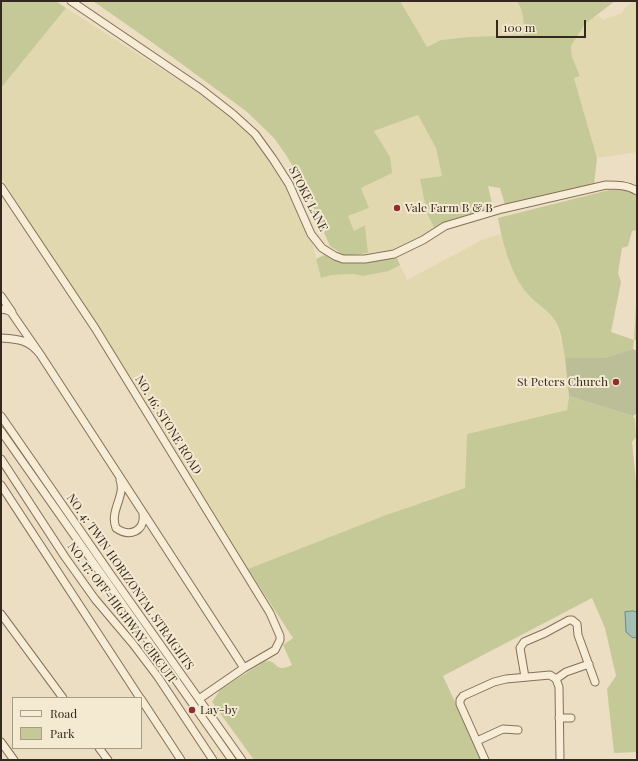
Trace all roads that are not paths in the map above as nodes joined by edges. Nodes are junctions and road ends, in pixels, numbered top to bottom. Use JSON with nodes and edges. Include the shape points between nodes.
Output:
{"nodes":[{"id":1,"x":71,"y":1,"type":"edge"},
{"id":2,"x":1,"y":187,"type":"edge"},
{"id":3,"x":637,"y":191,"type":"edge"},
{"id":4,"x":1,"y":296,"type":"edge"},
{"id":5,"x":1,"y":309,"type":"edge"},
{"id":6,"x":15,"y":318,"type":"junction"},
{"id":7,"x":1,"y":338,"type":"edge"},
{"id":8,"x":40,"y":354,"type":"junction"},
{"id":9,"x":1,"y":416,"type":"edge"},
{"id":10,"x":1,"y":431,"type":"edge"},
{"id":11,"x":1,"y":459,"type":"edge"},
{"id":12,"x":112,"y":465,"type":"junction"},
{"id":13,"x":1,"y":485,"type":"edge"},
{"id":14,"x":143,"y":513,"type":"junction"},
{"id":15,"x":1,"y":614,"type":"edge"},
{"id":16,"x":589,"y":664,"type":"junction"},
{"id":17,"x":244,"y":668,"type":"junction"},
{"id":18,"x":525,"y":677,"type":"junction"},
{"id":19,"x":556,"y":679,"type":"junction"},
{"id":20,"x":595,"y":682,"type":"dead end"},
{"id":21,"x":61,"y":697,"type":"edge"},
{"id":22,"x":140,"y":697,"type":"edge"},
{"id":23,"x":199,"y":699,"type":"junction"},
{"id":24,"x":142,"y":700,"type":"edge"},
{"id":25,"x":559,"y":718,"type":"junction"},
{"id":26,"x":571,"y":718,"type":"dead end"},
{"id":27,"x":518,"y":730,"type":"dead end"},
{"id":28,"x":477,"y":741,"type":"junction"},
{"id":29,"x":1,"y":742,"type":"edge"},
{"id":30,"x":100,"y":749,"type":"edge"},
{"id":31,"x":14,"y":760,"type":"edge"},
{"id":32,"x":108,"y":760,"type":"edge"},
{"id":33,"x":181,"y":760,"type":"edge"},
{"id":34,"x":213,"y":760,"type":"edge"},
{"id":35,"x":232,"y":760,"type":"edge"},
{"id":36,"x":242,"y":760,"type":"edge"},
{"id":37,"x":485,"y":760,"type":"edge"},
{"id":38,"x":560,"y":760,"type":"edge"}],
"edges":[{"from":1,"to":3,"type":"street","name":"STOKE LANE","via":[[201,89],[254,134],[274,158],[289,184],[311,234],[322,248],[335,256],[365,259],[394,254],[445,226],[502,209],[606,185],[620,185]]},
{"from":2,"to":17,"type":"street","name":"NO. 16: STONE ROAD","via":[[95,328],[270,613],[279,632],[278,645],[275,650]]},
{"from":4,"to":6,"type":"street"},
{"from":5,"to":6,"type":"street","via":[[8,310]]},
{"from":6,"to":8,"type":"street"},
{"from":7,"to":8,"type":"street","via":[[22,340]]},
{"from":8,"to":12,"type":"street"},
{"from":9,"to":23,"type":"street","name":"NO. 4: TWIN HORIZONTAL STRAIGHTS"},
{"from":10,"to":35,"type":"street","name":"NO. 4: TWIN HORIZONTAL STRAIGHTS"},
{"from":11,"to":34,"type":"street","name":"NO. 17: OFF-HIGHWAY CIRCUIT","via":[[65,557],[154,672]]},
{"from":12,"to":14,"type":"street"},
{"from":12,"to":14,"type":"street","via":[[122,485],[114,516],[116,528],[125,532],[138,530],[143,524]]},
{"from":13,"to":22,"type":"street"},
{"from":14,"to":17,"type":"street"},
{"from":15,"to":21,"type":"street"},
{"from":16,"to":18,"type":"street","via":[[576,624],[569,620],[521,645]]},
{"from":16,"to":19,"type":"street","via":[[566,672]]},
{"from":16,"to":20,"type":"street"},
{"from":17,"to":23,"type":"street"},
{"from":18,"to":19,"type":"street","via":[[550,675]]},
{"from":18,"to":28,"type":"street","via":[[494,682],[463,696],[460,700]]},
{"from":19,"to":25,"type":"street"},
{"from":23,"to":36,"type":"street","name":"NO. 4: TWIN HORIZONTAL STRAIGHTS"},
{"from":24,"to":33,"type":"street"},
{"from":25,"to":26,"type":"street"},
{"from":25,"to":38,"type":"street"},
{"from":27,"to":28,"type":"street","via":[[503,729]]},
{"from":28,"to":37,"type":"street"},
{"from":29,"to":31,"type":"street"},
{"from":30,"to":32,"type":"street"}]}
